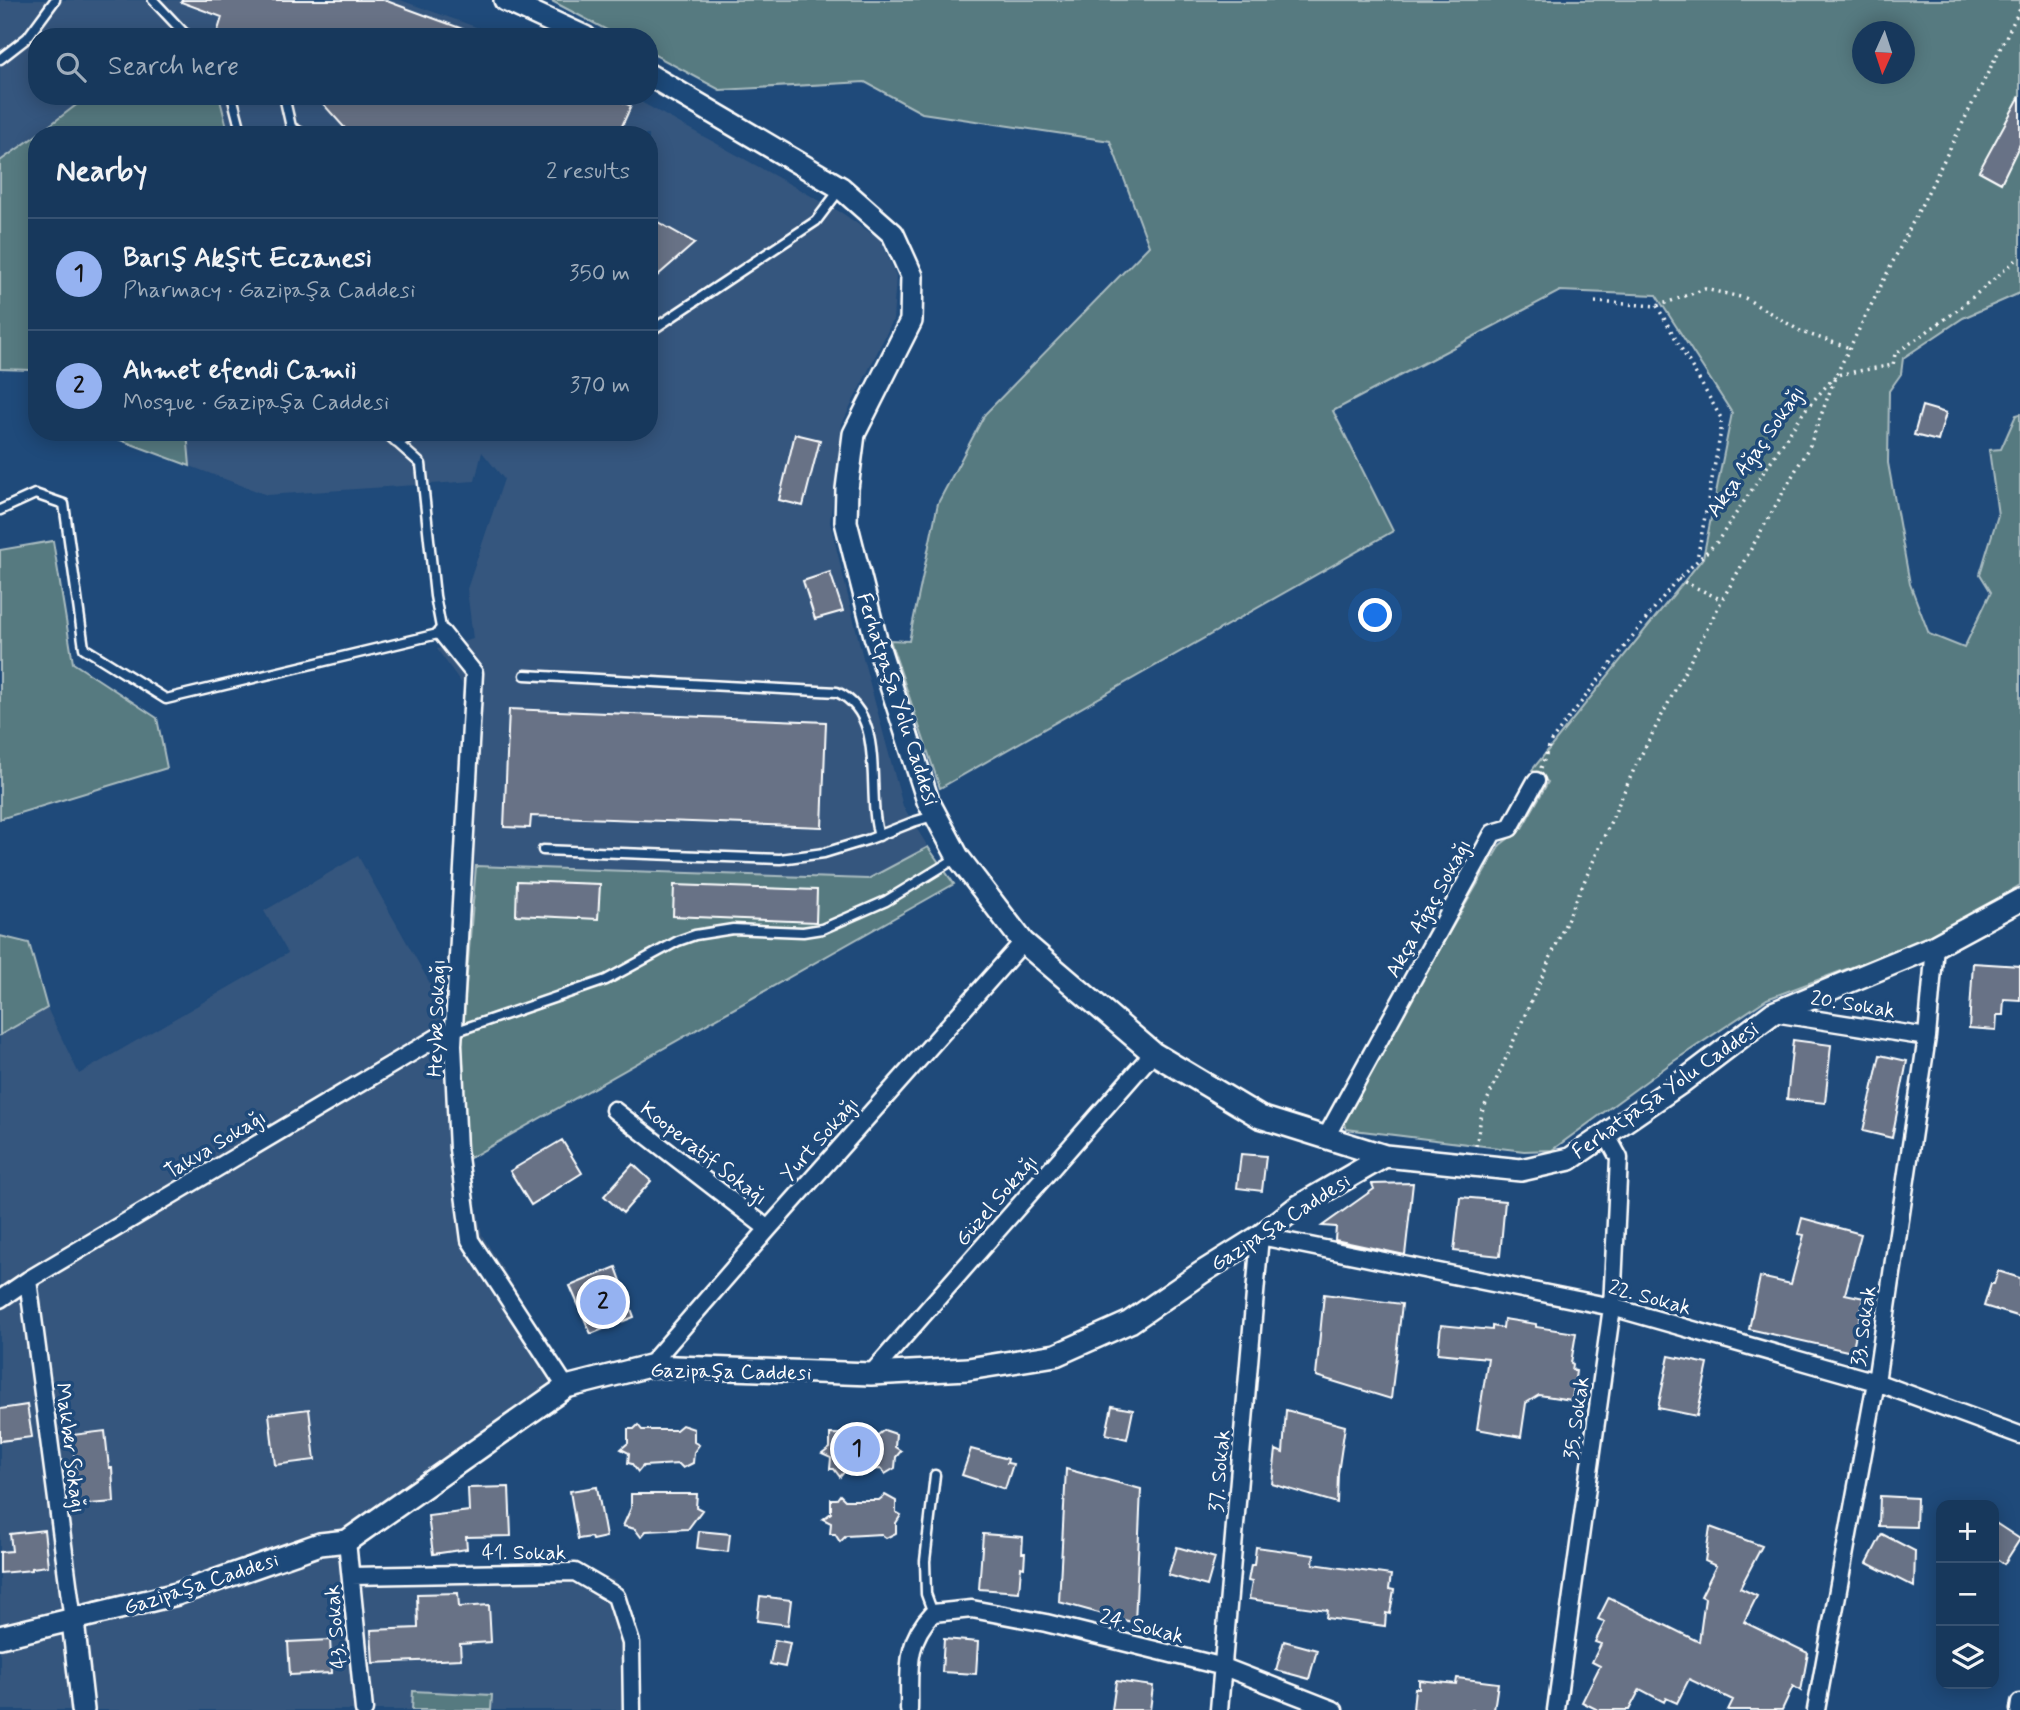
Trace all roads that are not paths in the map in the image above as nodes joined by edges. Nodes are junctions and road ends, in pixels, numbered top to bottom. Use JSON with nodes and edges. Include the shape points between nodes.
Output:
{"nodes":[{"id":1,"x":55,"y":0,"type":"edge"},
{"id":2,"x":153,"y":0,"type":"edge"},
{"id":3,"x":505,"y":0,"type":"edge"},
{"id":4,"x":34,"y":28,"type":"edge"},
{"id":5,"x":179,"y":28,"type":"edge"},
{"id":6,"x":566,"y":28,"type":"edge"},
{"id":7,"x":28,"y":37,"type":"edge"},
{"id":8,"x":0,"y":59,"type":"edge"},
{"id":9,"x":658,"y":80,"type":"edge"},
{"id":10,"x":234,"y":105,"type":"edge"},
{"id":11,"x":286,"y":105,"type":"edge"},
{"id":12,"x":240,"y":126,"type":"edge"},
{"id":13,"x":291,"y":126,"type":"edge"},
{"id":14,"x":841,"y":188,"type":"junction"},
{"id":15,"x":658,"y":326,"type":"edge"},
{"id":16,"x":401,"y":441,"type":"edge"},
{"id":17,"x":397,"y":443,"type":"joint"},
{"id":18,"x":0,"y":510,"type":"edge"},
{"id":19,"x":442,"y":633,"type":"junction"},
{"id":20,"x":525,"y":675,"type":"dead end"},
{"id":21,"x":1536,"y":781,"type":"road end"},
{"id":22,"x":936,"y":815,"type":"junction"},
{"id":23,"x":879,"y":836,"type":"junction"},
{"id":24,"x":543,"y":850,"type":"dead end"},
{"id":25,"x":958,"y":857,"type":"junction"},
{"id":26,"x":2020,"y":900,"type":"edge"},
{"id":27,"x":1023,"y":942,"type":"junction"},
{"id":28,"x":1935,"y":946,"type":"junction"},
{"id":29,"x":1773,"y":1013,"type":"junction"},
{"id":30,"x":454,"y":1032,"type":"junction"},
{"id":31,"x":1927,"y":1037,"type":"junction"},
{"id":32,"x":1153,"y":1053,"type":"junction"},
{"id":33,"x":614,"y":1110,"type":"dead end"},
{"id":34,"x":1606,"y":1134,"type":"junction"},
{"id":35,"x":1326,"y":1137,"type":"junction"},
{"id":36,"x":1385,"y":1156,"type":"junction"},
{"id":37,"x":768,"y":1229,"type":"junction"},
{"id":38,"x":1260,"y":1236,"type":"junction"},
{"id":39,"x":28,"y":1280,"type":"junction"},
{"id":40,"x":0,"y":1299,"type":"edge"},
{"id":41,"x":1612,"y":1307,"type":"junction"},
{"id":42,"x":649,"y":1366,"type":"junction"},
{"id":43,"x":871,"y":1374,"type":"junction"},
{"id":44,"x":1876,"y":1382,"type":"junction"},
{"id":45,"x":566,"y":1387,"type":"junction"},
{"id":46,"x":2020,"y":1434,"type":"edge"},
{"id":47,"x":935,"y":1475,"type":"dead end"},
{"id":48,"x":348,"y":1541,"type":"junction"},
{"id":49,"x":351,"y":1576,"type":"junction"},
{"id":50,"x":933,"y":1613,"type":"junction"},
{"id":51,"x":73,"y":1621,"type":"junction"},
{"id":52,"x":0,"y":1637,"type":"edge"},
{"id":53,"x":1224,"y":1667,"type":"junction"},
{"id":54,"x":2020,"y":1703,"type":"edge"},
{"id":55,"x":83,"y":1710,"type":"edge"},
{"id":56,"x":364,"y":1710,"type":"edge"},
{"id":57,"x":632,"y":1710,"type":"edge"},
{"id":58,"x":909,"y":1710,"type":"edge"},
{"id":59,"x":1219,"y":1710,"type":"edge"},
{"id":60,"x":1334,"y":1710,"type":"edge"},
{"id":61,"x":1556,"y":1710,"type":"edge"},
{"id":62,"x":1816,"y":1710,"type":"edge"},
{"id":63,"x":2019,"y":1710,"type":"edge"}],
"edges":[{"from":1,"to":4,"type":"lane"},
{"from":2,"to":5,"type":"lane"},
{"from":3,"to":6,"type":"main road"},
{"from":7,"to":8,"type":"lane"},
{"from":9,"to":14,"type":"main road","name":"Ferhatpaşa Yolu Caddesi"},
{"from":10,"to":12,"type":"lane"},
{"from":11,"to":13,"type":"lane"},
{"from":14,"to":15,"type":"lane","via":[[816,221]]},
{"from":14,"to":22,"type":"main road","name":"Ferhatpaşa Yolu Caddesi","via":[[893,234],[912,276],[911,321],[854,434],[846,523],[875,636]]},
{"from":16,"to":17,"type":"lane"},
{"from":17,"to":19,"type":"lane","via":[[421,464]]},
{"from":18,"to":19,"type":"lane","via":[[35,494],[64,504],[84,648],[166,699]]},
{"from":19,"to":30,"type":"street","name":"Heybe Sokağı","via":[[474,673]]},
{"from":20,"to":23,"type":"lane","via":[[837,692],[853,703],[868,730]]},
{"from":21,"to":35,"type":"street","name":"Akça Ağaç Sokağı","via":[[1510,828],[1493,833]]},
{"from":22,"to":23,"type":"lane"},
{"from":22,"to":25,"type":"main road","name":"Ferhatpaşa Yolu Caddesi"},
{"from":23,"to":24,"type":"lane","via":[[824,853],[780,859]]},
{"from":25,"to":27,"type":"main road","name":"Ferhatpaşa Yolu Caddesi"},
{"from":25,"to":30,"type":"lane","via":[[886,901],[822,929],[733,929],[695,935],[606,980]]},
{"from":26,"to":28,"type":"main road","name":"Ferhatpaşa Yolu Caddesi"},
{"from":27,"to":32,"type":"main road","name":"Ferhatpaşa Yolu Caddesi"},
{"from":27,"to":37,"type":"street","name":"Yurt Sokağı"},
{"from":28,"to":29,"type":"main road","name":"Ferhatpaşa Yolu Caddesi"},
{"from":28,"to":31,"type":"street","name":"33. Sokak"},
{"from":29,"to":31,"type":"street","name":"20. Sokak"},
{"from":29,"to":34,"type":"main road","name":"Ferhatpaşa Yolu Caddesi"},
{"from":30,"to":39,"type":"street","name":"Takva Sokağı","via":[[438,1037]]},
{"from":30,"to":45,"type":"street","name":"Heybe Sokağı","via":[[458,1149],[470,1240]]},
{"from":31,"to":44,"type":"street","name":"33. Sokak"},
{"from":32,"to":35,"type":"main road","name":"Ferhatpaşa Yolu Caddesi","via":[[1260,1116]]},
{"from":32,"to":43,"type":"street","name":"Güzel Sokağı"},
{"from":33,"to":37,"type":"street","name":"Kooperatif Sokağı"},
{"from":34,"to":36,"type":"main road","name":"Ferhatpaşa Yolu Caddesi","via":[[1570,1159],[1521,1170]]},
{"from":34,"to":41,"type":"street","name":"35. Sokak","via":[[1619,1158]]},
{"from":35,"to":36,"type":"main road","name":"Ferhatpaşa Yolu Caddesi"},
{"from":36,"to":38,"type":"main road","name":"Gazipaşa Caddesi","via":[[1297,1207]]},
{"from":37,"to":42,"type":"street","name":"Yurt Sokağı"},
{"from":38,"to":41,"type":"street","name":"22. Sokak"},
{"from":38,"to":43,"type":"main road","name":"Gazipaşa Caddesi","via":[[1130,1322],[1056,1355],[968,1369]]},
{"from":38,"to":53,"type":"street","name":"37. Sokak"},
{"from":39,"to":40,"type":"street","name":"Takva Sokağı"},
{"from":39,"to":51,"type":"street","name":"Makber Sokağı"},
{"from":41,"to":44,"type":"street","name":"22. Sokak"},
{"from":41,"to":61,"type":"street","name":"35. Sokak"},
{"from":42,"to":43,"type":"main road","name":"Gazipaşa Caddesi"},
{"from":42,"to":45,"type":"main road","name":"Gazipaşa Caddesi"},
{"from":44,"to":46,"type":"street","name":"22. Sokak"},
{"from":44,"to":62,"type":"street","name":"33. Sokak"},
{"from":45,"to":48,"type":"main road","name":"Gazipaşa Caddesi"},
{"from":47,"to":50,"type":"lane","via":[[925,1561],[926,1594]]},
{"from":48,"to":49,"type":"street","name":"43. Sokak"},
{"from":48,"to":51,"type":"main road","name":"Gazipaşa Caddesi","via":[[320,1544],[177,1594]]},
{"from":49,"to":56,"type":"street","name":"43. Sokak"},
{"from":49,"to":57,"type":"street","name":"41. Sokak","via":[[575,1572],[616,1596],[631,1643]]},
{"from":50,"to":53,"type":"street","name":"24. Sokak","via":[[984,1611]]},
{"from":50,"to":58,"type":"street","via":[[916,1633],[912,1646]]},
{"from":51,"to":52,"type":"main road","name":"Gazipaşa Caddesi"},
{"from":51,"to":55,"type":"main road"},
{"from":53,"to":59,"type":"street","name":"37. Sokak"},
{"from":53,"to":60,"type":"street","name":"24. Sokak"},
{"from":54,"to":63,"type":"street"}]}
